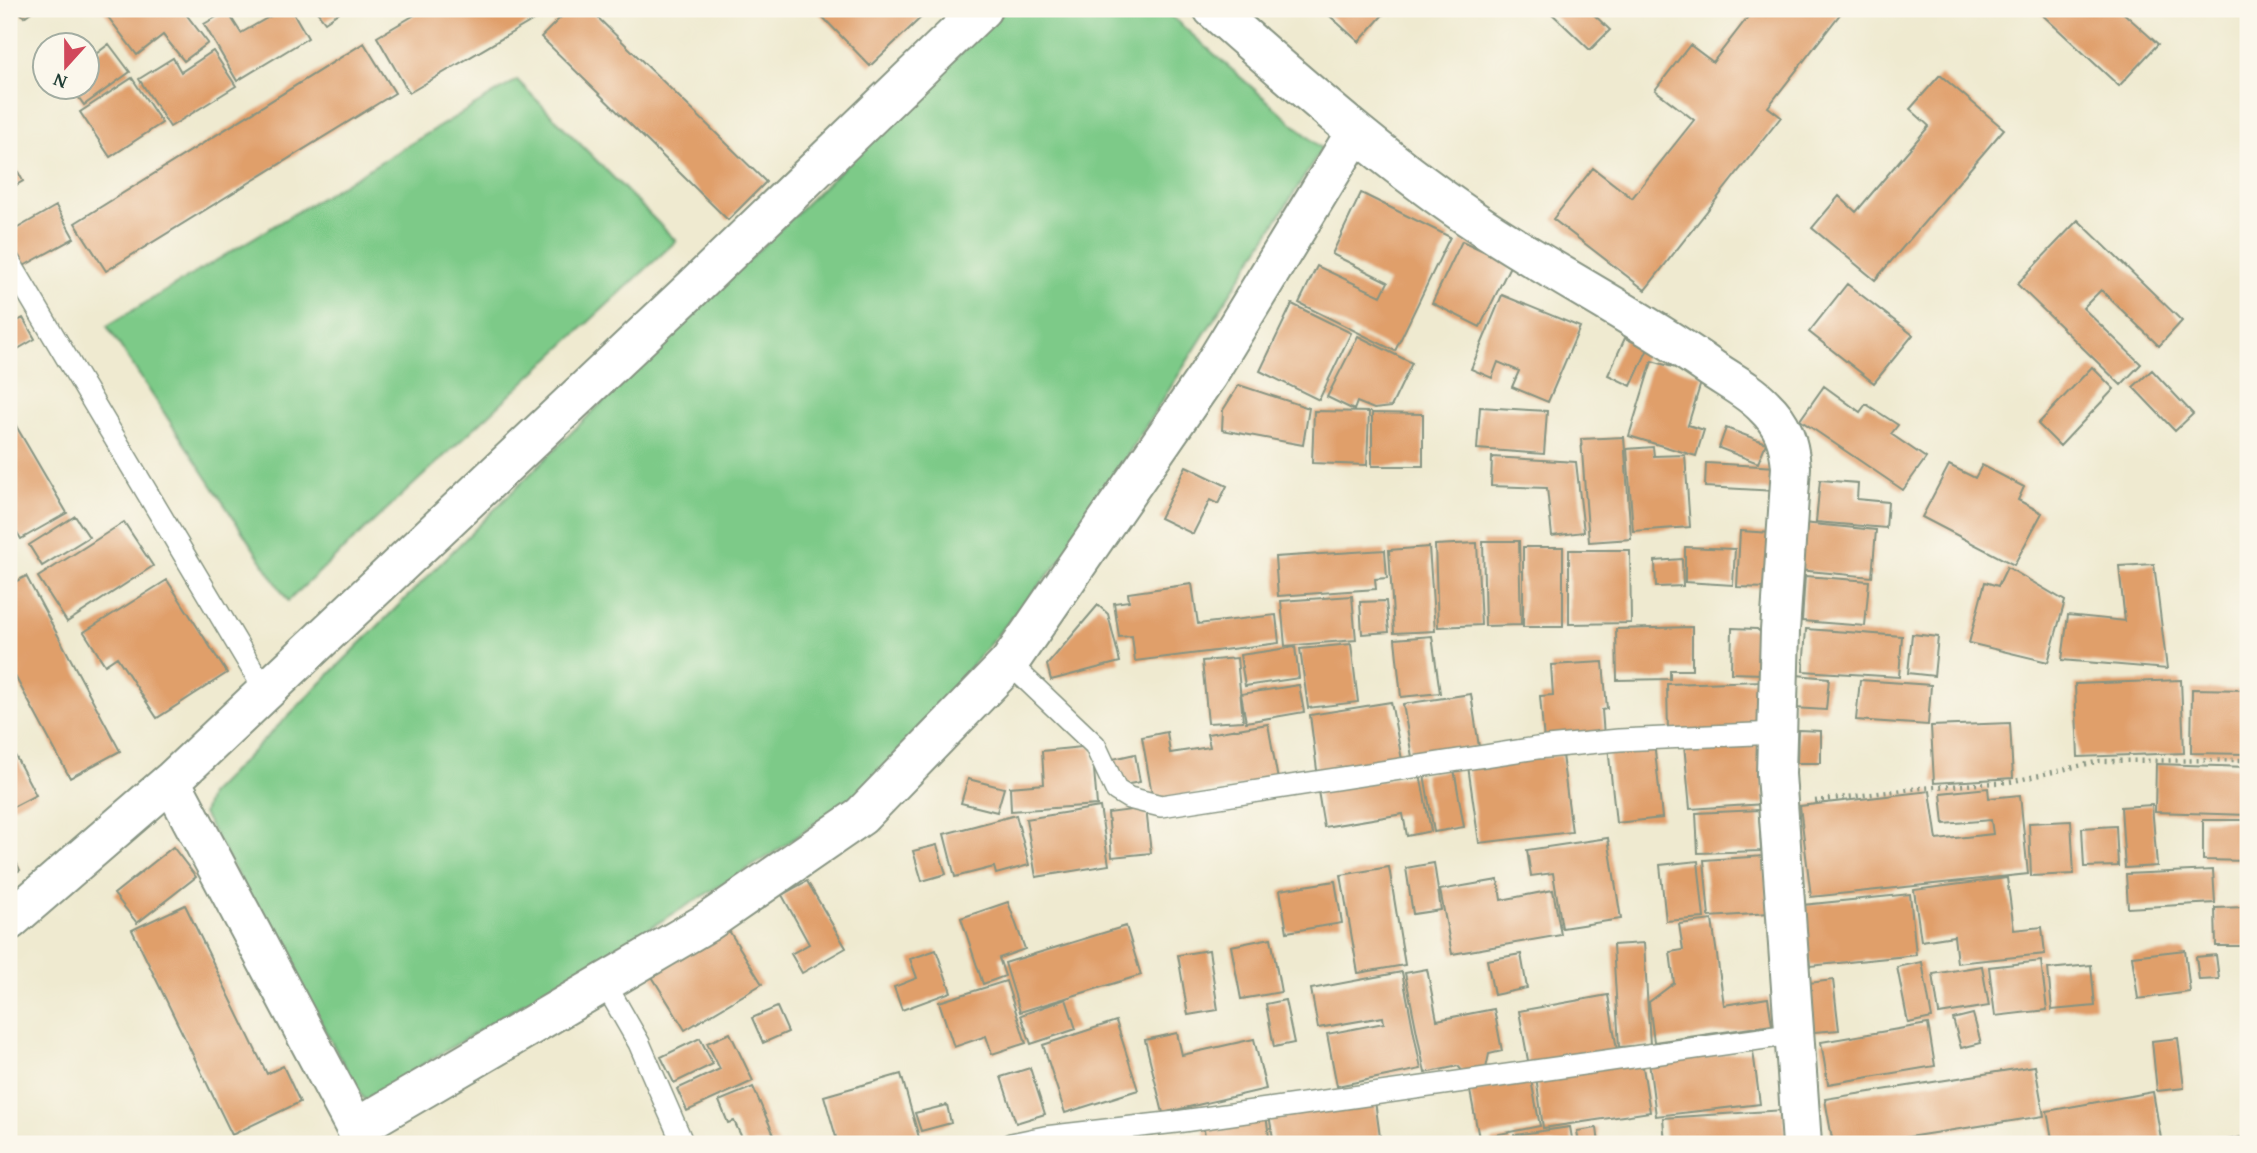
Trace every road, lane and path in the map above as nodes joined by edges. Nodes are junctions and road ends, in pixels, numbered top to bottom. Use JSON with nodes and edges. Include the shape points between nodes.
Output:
{"nodes":[{"id":1,"x":982,"y":9,"type":"edge"},
{"id":2,"x":1213,"y":9,"type":"edge"},
{"id":3,"x":1355,"y":133,"type":"junction"},
{"id":4,"x":9,"y":261,"type":"edge"},
{"id":5,"x":1009,"y":663,"type":"junction"},
{"id":6,"x":266,"y":692,"type":"junction"},
{"id":7,"x":1777,"y":733,"type":"junction"},
{"id":8,"x":2248,"y":760,"type":"edge"},
{"id":9,"x":171,"y":782,"type":"junction"},
{"id":10,"x":1778,"y":806,"type":"junction"},
{"id":11,"x":9,"y":920,"type":"edge"},
{"id":12,"x":604,"y":982,"type":"junction"},
{"id":13,"x":1795,"y":1034,"type":"junction"},
{"id":14,"x":360,"y":1136,"type":"edge"},
{"id":15,"x":683,"y":1144,"type":"edge"},
{"id":16,"x":1011,"y":1144,"type":"edge"},
{"id":17,"x":1802,"y":1144,"type":"edge"}],
"edges":[{"from":1,"to":6,"type":"street"},
{"from":2,"to":3,"type":"street"},
{"from":3,"to":5,"type":"street","via":[[1207,376]]},
{"from":3,"to":7,"type":"street","via":[[1479,224],[1649,325],[1763,405],[1782,427],[1791,467]]},
{"from":4,"to":6,"type":"lane"},
{"from":5,"to":7,"type":"lane","via":[[1095,745],[1116,790],[1161,806],[1537,748]]},
{"from":5,"to":12,"type":"street","via":[[861,816],[706,923]]},
{"from":6,"to":9,"type":"street"},
{"from":7,"to":10,"type":"street"},
{"from":8,"to":10,"type":"path","via":[[2099,761],[2010,782]]},
{"from":9,"to":11,"type":"street"},
{"from":9,"to":14,"type":"street"},
{"from":10,"to":13,"type":"street"},
{"from":12,"to":14,"type":"street"},
{"from":12,"to":15,"type":"lane","via":[[639,1042]]},
{"from":13,"to":16,"type":"lane"},
{"from":13,"to":17,"type":"street"}]}
